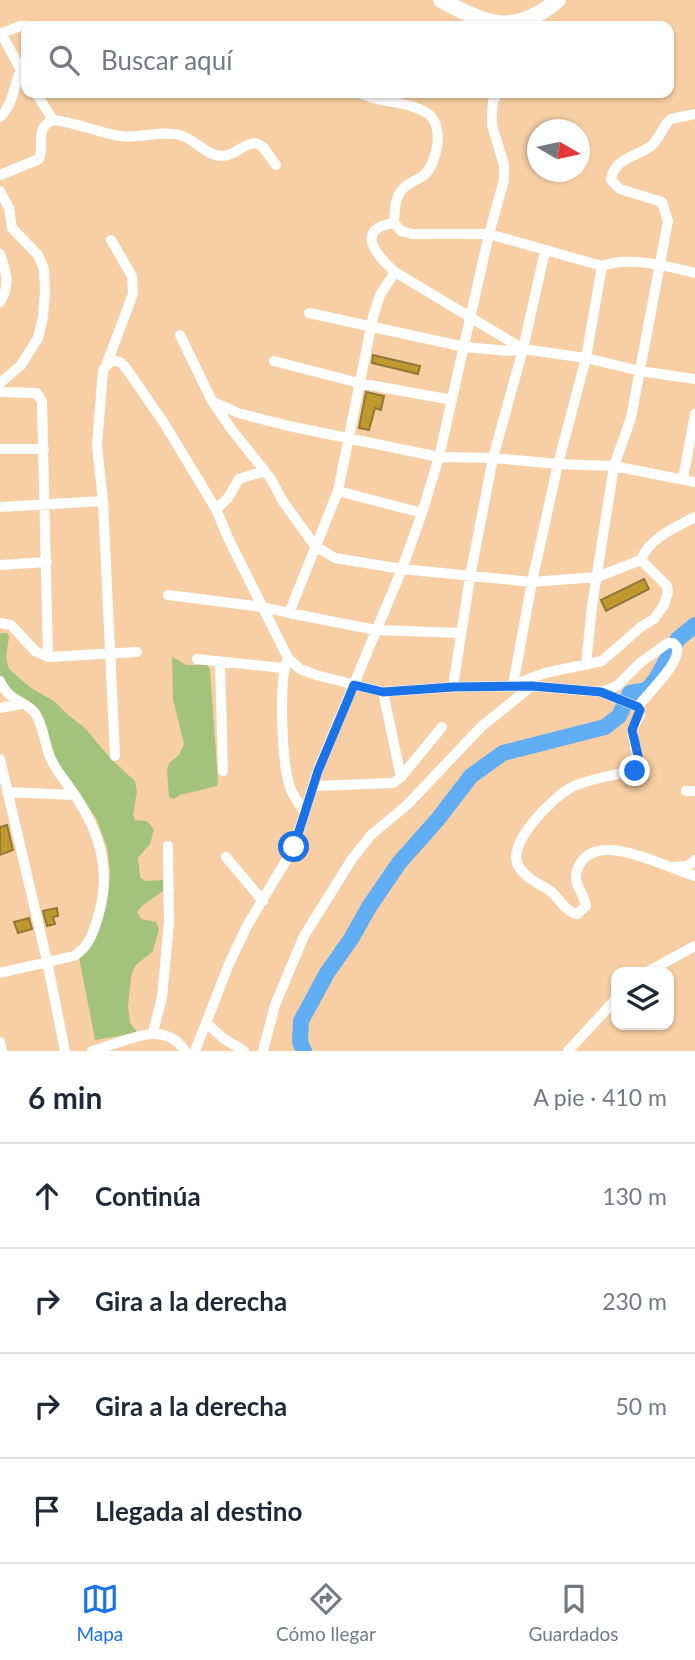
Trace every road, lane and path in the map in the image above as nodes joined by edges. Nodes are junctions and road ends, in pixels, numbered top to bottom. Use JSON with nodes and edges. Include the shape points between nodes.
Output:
{"nodes":[{"id":1,"x":441,"y":0,"type":"edge"},
{"id":2,"x":558,"y":0,"type":"edge"},
{"id":3,"x":483,"y":21,"type":"edge"},
{"id":4,"x":526,"y":21,"type":"edge"},
{"id":5,"x":21,"y":26,"type":"edge"},
{"id":6,"x":1,"y":34,"type":"edge"},
{"id":7,"x":21,"y":66,"type":"edge"},
{"id":8,"x":21,"y":75,"type":"edge"},
{"id":9,"x":39,"y":98,"type":"edge"},
{"id":10,"x":370,"y":98,"type":"edge"},
{"id":11,"x":495,"y":98,"type":"edge"},
{"id":12,"x":695,"y":114,"type":"edge"},
{"id":13,"x":0,"y":117,"type":"edge"},
{"id":14,"x":53,"y":120,"type":"junction"},
{"id":15,"x":276,"y":165,"type":"dead end"},
{"id":16,"x":0,"y":175,"type":"edge"},
{"id":17,"x":0,"y":191,"type":"edge"},
{"id":18,"x":394,"y":223,"type":"junction"},
{"id":19,"x":489,"y":234,"type":"junction"},
{"id":20,"x":111,"y":240,"type":"dead end"},
{"id":21,"x":545,"y":251,"type":"junction"},
{"id":22,"x":0,"y":254,"type":"edge"},
{"id":23,"x":661,"y":265,"type":"junction"},
{"id":24,"x":602,"y":266,"type":"junction"},
{"id":25,"x":395,"y":272,"type":"junction"},
{"id":26,"x":695,"y":273,"type":"edge"},
{"id":27,"x":0,"y":302,"type":"edge"},
{"id":28,"x":309,"y":313,"type":"dead end"},
{"id":29,"x":471,"y":318,"type":"junction"},
{"id":30,"x":372,"y":327,"type":"junction"},
{"id":31,"x":180,"y":335,"type":"dead end"},
{"id":32,"x":465,"y":347,"type":"junction"},
{"id":33,"x":523,"y":349,"type":"junction"},
{"id":34,"x":586,"y":358,"type":"junction"},
{"id":35,"x":274,"y":361,"type":"dead end"},
{"id":36,"x":107,"y":363,"type":"junction"},
{"id":37,"x":640,"y":371,"type":"junction"},
{"id":38,"x":695,"y":379,"type":"edge"},
{"id":39,"x":0,"y":383,"type":"edge"},
{"id":40,"x":359,"y":383,"type":"junction"},
{"id":41,"x":0,"y":393,"type":"edge"},
{"id":42,"x":452,"y":400,"type":"junction"},
{"id":43,"x":212,"y":401,"type":"junction"},
{"id":44,"x":695,"y":414,"type":"edge"},
{"id":45,"x":348,"y":437,"type":"junction"},
{"id":46,"x":0,"y":449,"type":"edge"},
{"id":47,"x":44,"y":449,"type":"junction"},
{"id":48,"x":439,"y":457,"type":"junction"},
{"id":49,"x":493,"y":458,"type":"junction"},
{"id":50,"x":558,"y":464,"type":"junction"},
{"id":51,"x":614,"y":466,"type":"junction"},
{"id":52,"x":264,"y":471,"type":"junction"},
{"id":53,"x":683,"y":479,"type":"junction"},
{"id":54,"x":695,"y":482,"type":"edge"},
{"id":55,"x":338,"y":491,"type":"junction"},
{"id":56,"x":103,"y":501,"type":"junction"},
{"id":57,"x":46,"y":505,"type":"junction"},
{"id":58,"x":0,"y":507,"type":"edge"},
{"id":59,"x":216,"y":509,"type":"junction"},
{"id":60,"x":422,"y":513,"type":"junction"},
{"id":61,"x":695,"y":517,"type":"edge"},
{"id":62,"x":315,"y":546,"type":"junction"},
{"id":63,"x":641,"y":560,"type":"junction"},
{"id":64,"x":47,"y":562,"type":"junction"},
{"id":65,"x":0,"y":565,"type":"edge"},
{"id":66,"x":402,"y":569,"type":"junction"},
{"id":67,"x":597,"y":576,"type":"junction"},
{"id":68,"x":470,"y":577,"type":"junction"},
{"id":69,"x":532,"y":582,"type":"junction"},
{"id":70,"x":168,"y":595,"type":"dead end"},
{"id":71,"x":263,"y":607,"type":"junction"},
{"id":72,"x":289,"y":612,"type":"junction"},
{"id":73,"x":0,"y":623,"type":"edge"},
{"id":74,"x":376,"y":630,"type":"junction"},
{"id":75,"x":461,"y":633,"type":"junction"},
{"id":76,"x":137,"y":652,"type":"dead end"},
{"id":77,"x":109,"y":653,"type":"junction"},
{"id":78,"x":48,"y":657,"type":"junction"},
{"id":79,"x":197,"y":659,"type":"dead end"},
{"id":80,"x":220,"y":663,"type":"junction"},
{"id":81,"x":286,"y":663,"type":"junction"},
{"id":82,"x":586,"y":665,"type":"junction"},
{"id":83,"x":0,"y":681,"type":"edge"},
{"id":84,"x":354,"y":685,"type":"junction"},
{"id":85,"x":513,"y":685,"type":"junction"},
{"id":86,"x":532,"y":686,"type":"junction"},
{"id":87,"x":453,"y":687,"type":"junction"},
{"id":88,"x":383,"y":692,"type":"junction"},
{"id":89,"x":601,"y":692,"type":"junction"},
{"id":90,"x":21,"y":704,"type":"junction"},
{"id":91,"x":638,"y":707,"type":"junction"},
{"id":92,"x":0,"y":708,"type":"edge"},
{"id":93,"x":442,"y":727,"type":"dead end"},
{"id":94,"x":116,"y":756,"type":"dead end"},
{"id":95,"x":0,"y":759,"type":"edge"},
{"id":96,"x":223,"y":771,"type":"dead end"},
{"id":97,"x":401,"y":777,"type":"junction"},
{"id":98,"x":314,"y":786,"type":"junction"},
{"id":99,"x":7,"y":792,"type":"junction"},
{"id":100,"x":75,"y":795,"type":"junction"},
{"id":101,"x":304,"y":811,"type":"junction"},
{"id":102,"x":168,"y":846,"type":"dead end"},
{"id":103,"x":226,"y":858,"type":"dead end"},
{"id":104,"x":695,"y":860,"type":"edge"},
{"id":105,"x":670,"y":868,"type":"junction"},
{"id":106,"x":695,"y":876,"type":"edge"},
{"id":107,"x":263,"y":901,"type":"junction"},
{"id":108,"x":695,"y":946,"type":"edge"},
{"id":109,"x":47,"y":961,"type":"junction"},
{"id":110,"x":656,"y":967,"type":"edge"},
{"id":111,"x":0,"y":973,"type":"edge"},
{"id":112,"x":611,"y":1004,"type":"edge"},
{"id":113,"x":206,"y":1023,"type":"junction"},
{"id":114,"x":153,"y":1032,"type":"junction"},
{"id":115,"x":0,"y":1042,"type":"edge"},
{"id":116,"x":115,"y":1048,"type":"edge"},
{"id":117,"x":2,"y":1051,"type":"edge"},
{"id":118,"x":65,"y":1051,"type":"edge"},
{"id":119,"x":92,"y":1051,"type":"edge"},
{"id":120,"x":185,"y":1051,"type":"edge"},
{"id":121,"x":195,"y":1051,"type":"edge"},
{"id":122,"x":244,"y":1051,"type":"edge"},
{"id":123,"x":263,"y":1051,"type":"edge"},
{"id":124,"x":568,"y":1051,"type":"edge"}],
"edges":[{"from":1,"to":3,"type":"highway"},
{"from":2,"to":4,"type":"highway"},
{"from":5,"to":6,"type":"street"},
{"from":6,"to":7,"type":"street"},
{"from":8,"to":13,"type":"street","via":[[11,104]]},
{"from":9,"to":14,"type":"street"},
{"from":10,"to":18,"type":"street","via":[[413,106],[435,120],[431,167],[402,189]]},
{"from":11,"to":19,"type":"street","via":[[492,125],[504,180]]},
{"from":12,"to":23,"type":"street","via":[[671,119],[651,146],[611,173],[614,186],[656,198],[666,208]]},
{"from":14,"to":15,"type":"street","via":[[122,136],[177,134],[218,156],[256,143]]},
{"from":14,"to":16,"type":"street","via":[[41,129],[39,159]]},
{"from":17,"to":39,"type":"street","via":[[12,228],[38,255],[46,291],[38,338],[21,365]]},
{"from":18,"to":19,"type":"street","via":[[412,234]]},
{"from":18,"to":25,"type":"street","via":[[377,228],[371,240],[377,255]]},
{"from":19,"to":21,"type":"street"},
{"from":19,"to":29,"type":"street"},
{"from":20,"to":36,"type":"street","via":[[134,283]]},
{"from":21,"to":24,"type":"street"},
{"from":21,"to":33,"type":"street"},
{"from":22,"to":27,"type":"street","via":[[7,274]]},
{"from":23,"to":24,"type":"street","via":[[612,262]]},
{"from":23,"to":26,"type":"street"},
{"from":23,"to":37,"type":"street"},
{"from":24,"to":34,"type":"street"},
{"from":25,"to":29,"type":"street"},
{"from":25,"to":30,"type":"street","via":[[380,295]]},
{"from":28,"to":30,"type":"street"},
{"from":29,"to":32,"type":"street"},
{"from":29,"to":33,"type":"street"},
{"from":30,"to":32,"type":"street"},
{"from":30,"to":40,"type":"street"},
{"from":31,"to":43,"type":"street"},
{"from":32,"to":33,"type":"street"},
{"from":32,"to":42,"type":"street"},
{"from":33,"to":34,"type":"street"},
{"from":33,"to":49,"type":"street"},
{"from":34,"to":37,"type":"street"},
{"from":34,"to":50,"type":"street"},
{"from":35,"to":40,"type":"street"},
{"from":36,"to":56,"type":"street","via":[[97,446]]},
{"from":36,"to":59,"type":"street","via":[[120,362],[126,368]]},
{"from":37,"to":38,"type":"street"},
{"from":37,"to":51,"type":"street","via":[[631,418]]},
{"from":40,"to":42,"type":"street"},
{"from":40,"to":45,"type":"street"},
{"from":41,"to":47,"type":"street","via":[[41,396]]},
{"from":42,"to":48,"type":"street"},
{"from":43,"to":45,"type":"street","via":[[238,413]]},
{"from":43,"to":52,"type":"street"},
{"from":44,"to":53,"type":"street"},
{"from":45,"to":48,"type":"street"},
{"from":45,"to":55,"type":"street"},
{"from":46,"to":47,"type":"street"},
{"from":47,"to":57,"type":"street"},
{"from":48,"to":49,"type":"street"},
{"from":48,"to":60,"type":"street"},
{"from":49,"to":50,"type":"street"},
{"from":49,"to":68,"type":"street"},
{"from":50,"to":51,"type":"street"},
{"from":50,"to":69,"type":"street"},
{"from":51,"to":53,"type":"street"},
{"from":51,"to":67,"type":"street"},
{"from":52,"to":59,"type":"street","via":[[239,479]]},
{"from":52,"to":62,"type":"street"},
{"from":53,"to":54,"type":"street"},
{"from":55,"to":60,"type":"street"},
{"from":55,"to":62,"type":"street"},
{"from":56,"to":57,"type":"street"},
{"from":56,"to":77,"type":"street"},
{"from":57,"to":58,"type":"street"},
{"from":57,"to":64,"type":"street"},
{"from":59,"to":71,"type":"street"},
{"from":60,"to":66,"type":"street"},
{"from":61,"to":63,"type":"street","via":[[649,546]]},
{"from":62,"to":66,"type":"street","via":[[335,558]]},
{"from":62,"to":72,"type":"street"},
{"from":63,"to":67,"type":"street"},
{"from":63,"to":82,"type":"street","via":[[667,586],[664,605],[654,619],[602,661]]},
{"from":64,"to":65,"type":"street"},
{"from":64,"to":78,"type":"street"},
{"from":66,"to":68,"type":"street"},
{"from":66,"to":74,"type":"street"},
{"from":67,"to":69,"type":"street"},
{"from":67,"to":82,"type":"street"},
{"from":68,"to":69,"type":"street"},
{"from":68,"to":75,"type":"street"},
{"from":69,"to":85,"type":"street"},
{"from":70,"to":71,"type":"street"},
{"from":71,"to":72,"type":"street"},
{"from":71,"to":81,"type":"street"},
{"from":72,"to":74,"type":"street"},
{"from":73,"to":78,"type":"street","via":[[11,625],[35,651]]},
{"from":74,"to":75,"type":"street"},
{"from":74,"to":84,"type":"street"},
{"from":75,"to":87,"type":"street"},
{"from":76,"to":77,"type":"street"},
{"from":77,"to":78,"type":"street"},
{"from":77,"to":94,"type":"street"},
{"from":79,"to":80,"type":"street"},
{"from":80,"to":81,"type":"street"},
{"from":80,"to":96,"type":"street"},
{"from":81,"to":84,"type":"street"},
{"from":81,"to":101,"type":"street","via":[[286,765],[290,787]]},
{"from":82,"to":85,"type":"street"},
{"from":83,"to":90,"type":"street"},
{"from":84,"to":88,"type":"street"},
{"from":84,"to":98,"type":"street"},
{"from":85,"to":86,"type":"street"},
{"from":85,"to":87,"type":"street"},
{"from":86,"to":89,"type":"street"},
{"from":86,"to":123,"type":"street","via":[[482,726],[352,859],[304,936],[275,1005]]},
{"from":87,"to":88,"type":"street"},
{"from":88,"to":97,"type":"street"},
{"from":89,"to":91,"type":"street"},
{"from":89,"to":91,"type":"street","via":[[617,686],[655,651],[668,643],[675,645],[677,657]]},
{"from":90,"to":92,"type":"street"},
{"from":90,"to":100,"type":"street","via":[[33,710],[51,759]]},
{"from":91,"to":105,"type":"street","via":[[640,715],[632,730],[639,766],[635,771],[577,785],[560,796],[523,836],[517,866],[577,914],[586,901],[575,878],[587,855],[617,850]]},
{"from":93,"to":97,"type":"street"},
{"from":95,"to":99,"type":"street"},
{"from":97,"to":98,"type":"street","via":[[384,785]]},
{"from":98,"to":101,"type":"street"},
{"from":99,"to":100,"type":"street"},
{"from":99,"to":109,"type":"street"},
{"from":100,"to":109,"type":"street","via":[[101,845],[105,888],[94,931],[83,950]]},
{"from":101,"to":107,"type":"street","via":[[294,847]]},
{"from":102,"to":114,"type":"street","via":[[169,922],[162,998]]},
{"from":103,"to":107,"type":"street"},
{"from":104,"to":105,"type":"street","via":[[688,866]]},
{"from":105,"to":106,"type":"street"},
{"from":107,"to":113,"type":"street","via":[[229,964]]},
{"from":108,"to":110,"type":"street"},
{"from":109,"to":111,"type":"street"},
{"from":109,"to":118,"type":"street"},
{"from":112,"to":124,"type":"street"},
{"from":113,"to":121,"type":"street"},
{"from":113,"to":122,"type":"street"},
{"from":114,"to":116,"type":"street"},
{"from":114,"to":120,"type":"street","via":[[173,1036]]},
{"from":115,"to":117,"type":"street"},
{"from":116,"to":119,"type":"street"}]}
